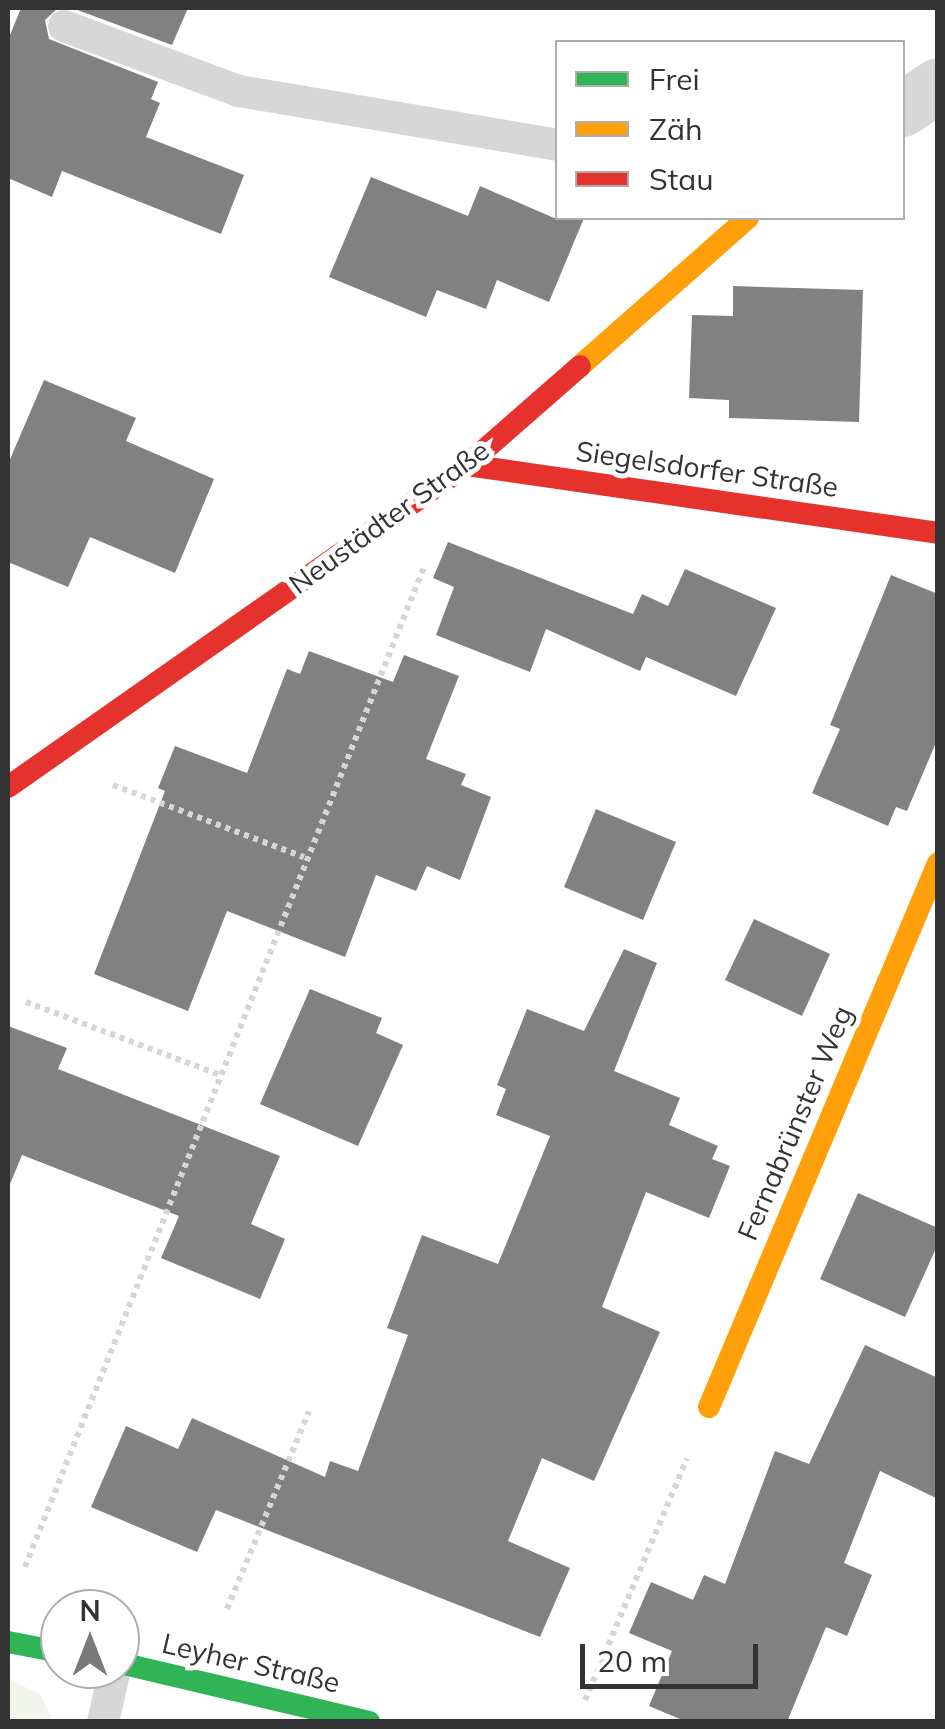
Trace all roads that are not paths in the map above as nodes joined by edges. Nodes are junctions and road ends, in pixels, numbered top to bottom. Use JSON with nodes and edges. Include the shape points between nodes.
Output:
{"nodes":[{"id":1,"x":64,"y":26,"type":"dead end"},
{"id":2,"x":938,"y":86,"type":"edge"},
{"id":3,"x":905,"y":107,"type":"edge"},
{"id":4,"x":555,"y":144,"type":"edge"},
{"id":5,"x":746,"y":220,"type":"edge"},
{"id":6,"x":468,"y":465,"type":"junction"},
{"id":7,"x":938,"y":533,"type":"edge"},
{"id":8,"x":8,"y":787,"type":"edge"},
{"id":9,"x":938,"y":863,"type":"edge"},
{"id":10,"x":709,"y":1407,"type":"road end"},
{"id":11,"x":8,"y":1642,"type":"edge"},
{"id":12,"x":40,"y":1648,"type":"edge"},
{"id":13,"x":140,"y":1670,"type":"edge"},
{"id":14,"x":110,"y":1689,"type":"edge"},
{"id":15,"x":239,"y":1706,"type":"edge"},
{"id":16,"x":103,"y":1722,"type":"edge"},
{"id":17,"x":369,"y":1722,"type":"edge"}],
"edges":[{"from":1,"to":4,"type":"lane","via":[[239,91]]},
{"from":2,"to":3,"type":"street"},
{"from":5,"to":6,"type":"street","name":"Neustädter Straße"},
{"from":6,"to":7,"type":"street","name":"Siegelsdorfer Straße"},
{"from":6,"to":8,"type":"street","name":"Neustädter Straße"},
{"from":9,"to":10,"type":"street","name":"Fernabrünster Weg"},
{"from":11,"to":12,"type":"street"},
{"from":13,"to":15,"type":"street","name":"Leyher Straße"},
{"from":14,"to":16,"type":"lane"},
{"from":15,"to":17,"type":"street","name":"Leyher Straße"}]}
